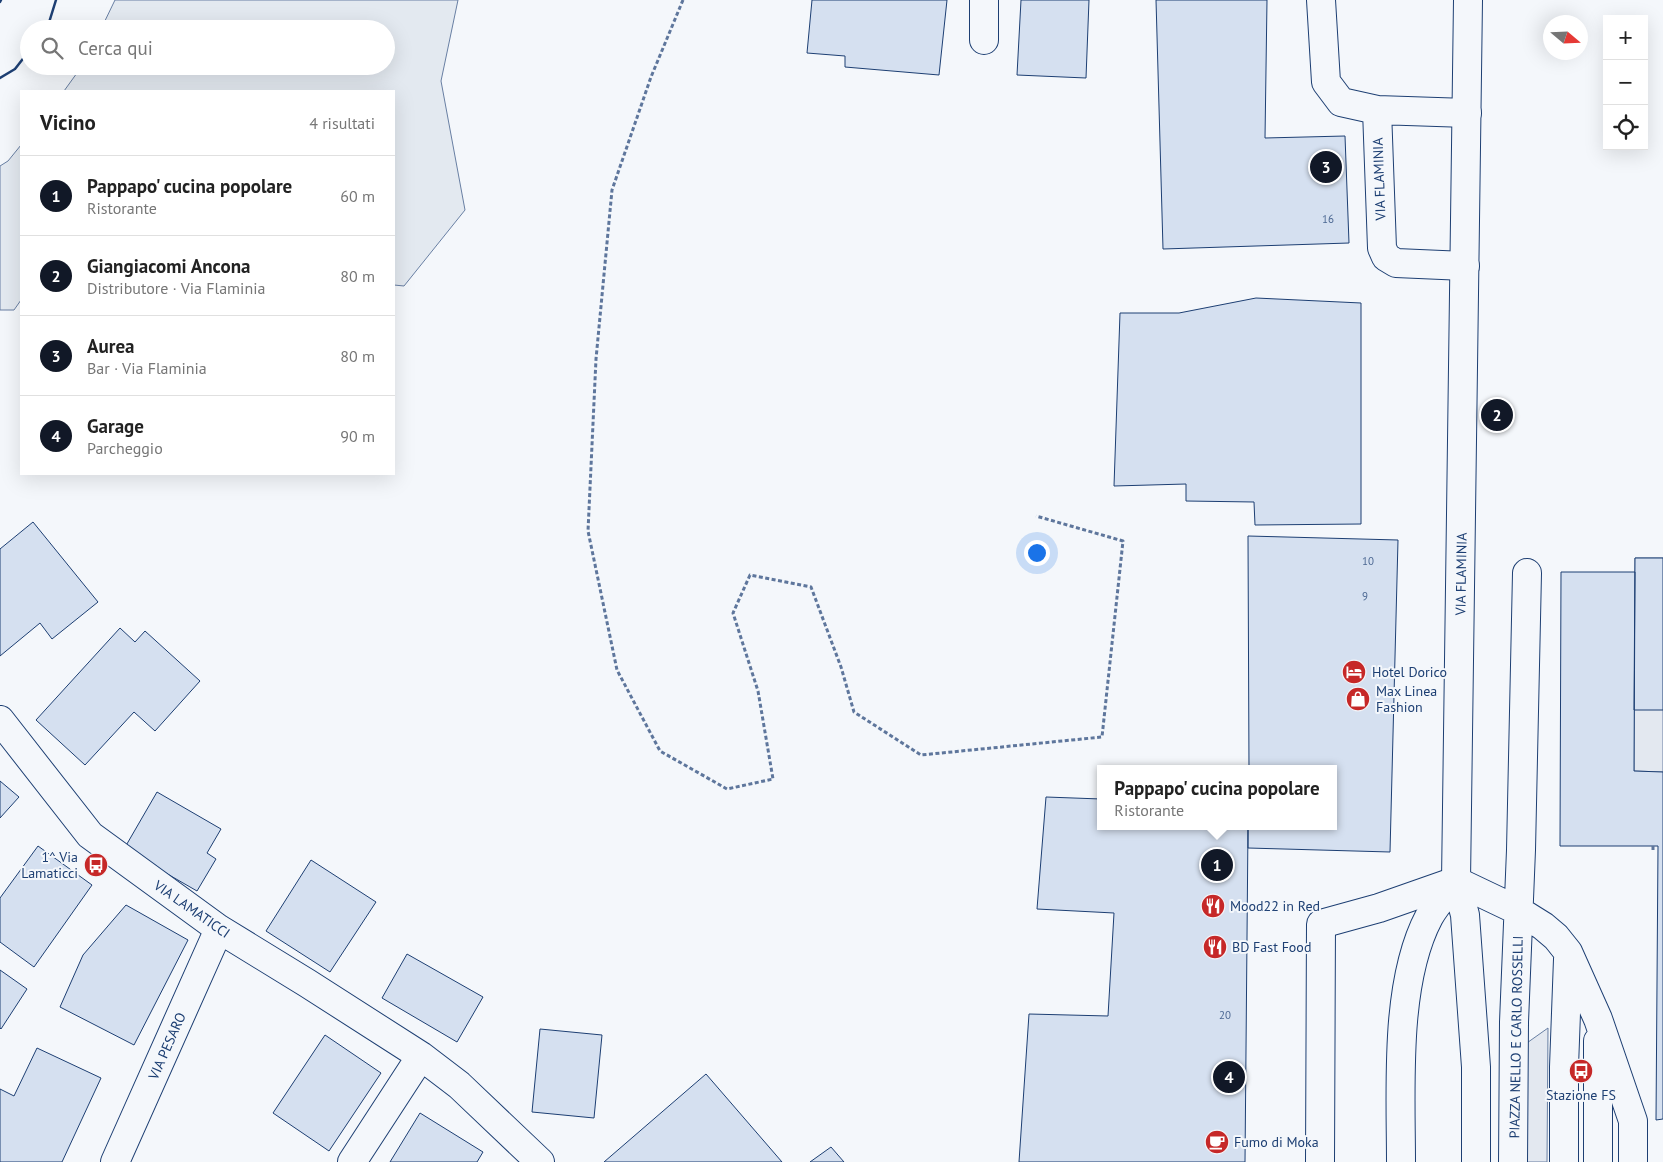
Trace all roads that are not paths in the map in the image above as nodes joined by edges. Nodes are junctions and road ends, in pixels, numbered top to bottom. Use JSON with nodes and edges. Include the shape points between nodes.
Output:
{"nodes":[{"id":1,"x":984,"y":0,"type":"edge"},
{"id":2,"x":1321,"y":0,"type":"edge"},
{"id":3,"x":1468,"y":0,"type":"edge"},
{"id":4,"x":984,"y":40,"type":"dead end"},
{"id":5,"x":1377,"y":110,"type":"junction"},
{"id":6,"x":1467,"y":113,"type":"junction"},
{"id":7,"x":1465,"y":266,"type":"junction"},
{"id":8,"x":1527,"y":574,"type":"dead end"},
{"id":9,"x":0,"y":720,"type":"edge"},
{"id":10,"x":1456,"y":881,"type":"junction"},
{"id":11,"x":1520,"y":911,"type":"junction"},
{"id":12,"x":218,"y":929,"type":"junction"},
{"id":13,"x":1568,"y":952,"type":"junction"},
{"id":14,"x":1598,"y":1019,"type":"junction"},
{"id":15,"x":421,"y":1056,"type":"junction"},
{"id":16,"x":115,"y":1162,"type":"edge"},
{"id":17,"x":352,"y":1162,"type":"edge"},
{"id":18,"x":540,"y":1162,"type":"edge"},
{"id":19,"x":1320,"y":1162,"type":"edge"},
{"id":20,"x":1401,"y":1162,"type":"edge"},
{"id":21,"x":1476,"y":1162,"type":"edge"},
{"id":22,"x":1513,"y":1162,"type":"edge"},
{"id":23,"x":1564,"y":1162,"type":"edge"},
{"id":24,"x":1598,"y":1162,"type":"edge"},
{"id":25,"x":1633,"y":1162,"type":"edge"}],
"edges":[{"from":1,"to":4,"type":"main road"},
{"from":2,"to":5,"type":"main road","via":[[1326,82],[1341,102]]},
{"from":3,"to":6,"type":"main road","name":"VIA FLAMINIA"},
{"from":5,"to":6,"type":"main road"},
{"from":5,"to":7,"type":"main road","name":"VIA FLAMINIA","via":[[1382,248],[1386,257],[1396,263]]},
{"from":6,"to":7,"type":"main road","name":"VIA FLAMINIA"},
{"from":7,"to":10,"type":"main road","name":"VIA FLAMINIA"},
{"from":8,"to":11,"type":"main road"},
{"from":9,"to":12,"type":"main road","name":"VIA LAMATICCI","via":[[90,835]]},
{"from":10,"to":11,"type":"main road","name":"PIAZZA NELLO E CARLO ROSSELLI"},
{"from":10,"to":19,"type":"main road","via":[[1321,924]]},
{"from":10,"to":20,"type":"main road","via":[[1428,917],[1412,965],[1402,1042]]},
{"from":10,"to":21,"type":"main road","via":[[1466,915],[1476,1067]]},
{"from":11,"to":13,"type":"main road","name":"PIAZZA NELLO E CARLO ROSSELLI","via":[[1556,937]]},
{"from":11,"to":22,"type":"main road","name":"PIAZZA NELLO E CARLO ROSSELLI","via":[[1514,1022]]},
{"from":12,"to":15,"type":"main road","name":"VIA LAMATICCI"},
{"from":12,"to":16,"type":"main road","name":"VIA PESARO"},
{"from":13,"to":14,"type":"main road","name":"PIAZZA NELLO E CARLO ROSSELLI"},
{"from":13,"to":23,"type":"main road"},
{"from":14,"to":24,"type":"main road","name":"PIAZZA NELLO E CARLO ROSSELLI"},
{"from":14,"to":25,"type":"main road","name":"PIAZZA NELLO E CARLO ROSSELLI","via":[[1633,1121]]},
{"from":15,"to":17,"type":"main road"},
{"from":15,"to":18,"type":"main road","name":"VIA LAMATICCI","via":[[459,1085]]}]}
